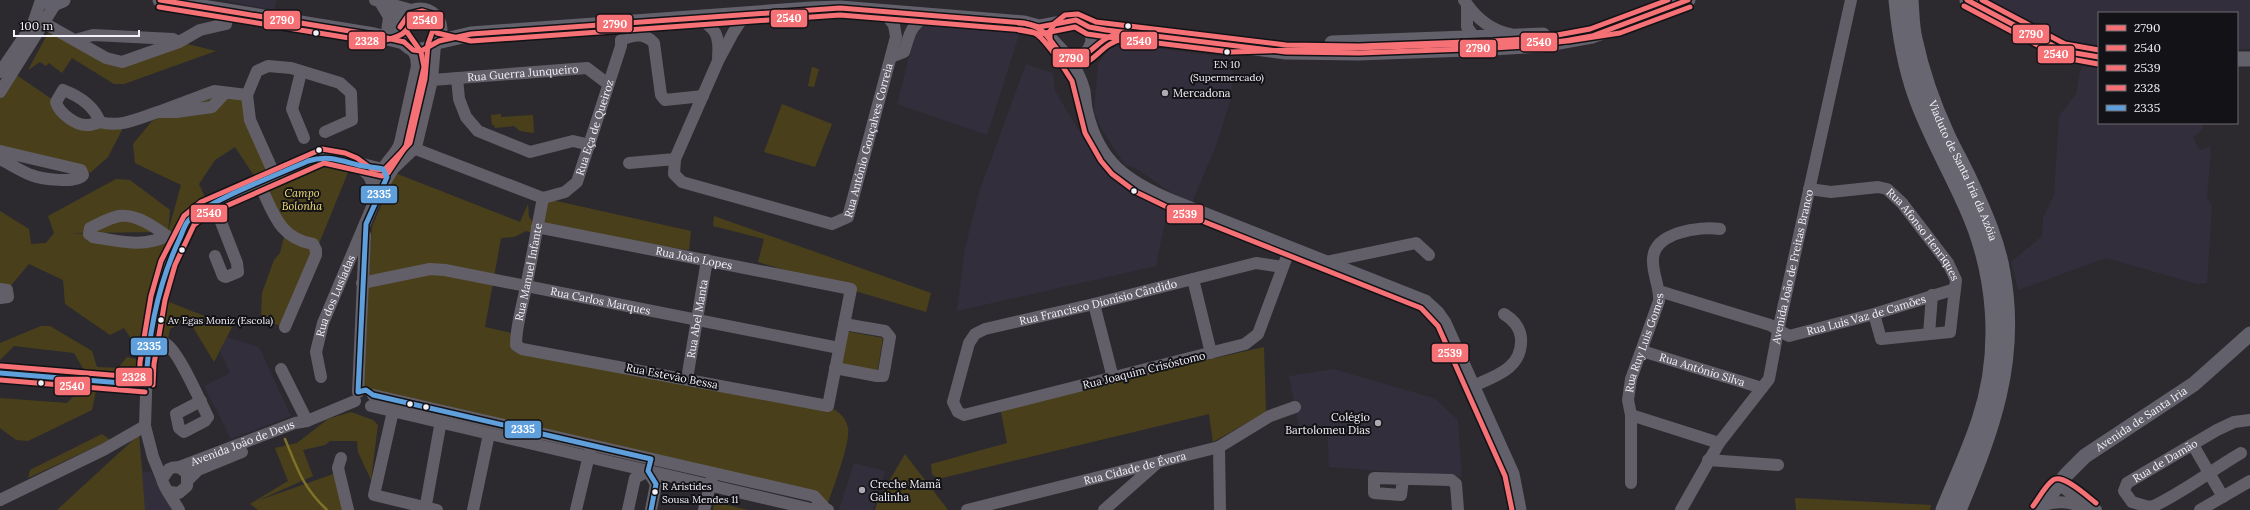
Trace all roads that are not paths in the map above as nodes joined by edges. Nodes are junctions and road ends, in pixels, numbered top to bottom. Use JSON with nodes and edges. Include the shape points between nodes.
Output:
{"nodes":[{"id":1,"x":160,"y":0,"type":"edge"},
{"id":2,"x":1688,"y":0,"type":"edge"},
{"id":3,"x":1851,"y":0,"type":"edge"},
{"id":4,"x":1897,"y":0,"type":"edge"},
{"id":5,"x":1910,"y":0,"type":"edge"},
{"id":6,"x":1967,"y":0,"type":"edge"},
{"id":7,"x":51,"y":1,"type":"edge"},
{"id":8,"x":377,"y":1,"type":"edge"},
{"id":9,"x":1468,"y":9,"type":"edge"},
{"id":10,"x":227,"y":10,"type":"junction"},
{"id":11,"x":415,"y":11,"type":"junction"},
{"id":12,"x":883,"y":12,"type":"junction"},
{"id":13,"x":752,"y":13,"type":"junction"},
{"id":14,"x":929,"y":15,"type":"junction"},
{"id":15,"x":696,"y":18,"type":"junction"},
{"id":16,"x":1066,"y":22,"type":"junction"},
{"id":17,"x":44,"y":23,"type":"junction"},
{"id":18,"x":1618,"y":26,"type":"junction"},
{"id":19,"x":440,"y":27,"type":"junction"},
{"id":20,"x":1039,"y":27,"type":"junction"},
{"id":21,"x":1089,"y":27,"type":"junction"},
{"id":22,"x":391,"y":29,"type":"junction"},
{"id":23,"x":1124,"y":32,"type":"junction"},
{"id":24,"x":471,"y":34,"type":"junction"},
{"id":25,"x":1517,"y":36,"type":"junction"},
{"id":26,"x":1473,"y":37,"type":"junction"},
{"id":27,"x":1446,"y":38,"type":"junction"},
{"id":28,"x":75,"y":40,"type":"junction"},
{"id":29,"x":179,"y":42,"type":"junction"},
{"id":30,"x":436,"y":43,"type":"junction"},
{"id":31,"x":408,"y":45,"type":"junction"},
{"id":32,"x":1231,"y":45,"type":"junction"},
{"id":33,"x":1493,"y":48,"type":"junction"},
{"id":34,"x":1090,"y":49,"type":"junction"},
{"id":35,"x":1456,"y":50,"type":"junction"},
{"id":36,"x":1062,"y":53,"type":"junction"},
{"id":37,"x":891,"y":57,"type":"junction"},
{"id":38,"x":2098,"y":57,"type":"edge"},
{"id":39,"x":2238,"y":59,"type":"edge"},
{"id":40,"x":2250,"y":59,"type":"edge"},
{"id":41,"x":718,"y":61,"type":"junction"},
{"id":42,"x":4,"y":69,"type":"edge"},
{"id":43,"x":301,"y":72,"type":"junction"},
{"id":44,"x":457,"y":78,"type":"junction"},
{"id":45,"x":432,"y":80,"type":"junction"},
{"id":46,"x":608,"y":84,"type":"junction"},
{"id":47,"x":1083,"y":90,"type":"junction"},
{"id":48,"x":0,"y":92,"type":"edge"},
{"id":49,"x":247,"y":94,"type":"junction"},
{"id":50,"x":703,"y":96,"type":"junction"},
{"id":51,"x":100,"y":122,"type":"dead end"},
{"id":52,"x":325,"y":132,"type":"dead end"},
{"id":53,"x":304,"y":138,"type":"dead end"},
{"id":54,"x":400,"y":143,"type":"junction"},
{"id":55,"x":590,"y":145,"type":"junction"},
{"id":56,"x":416,"y":147,"type":"junction"},
{"id":57,"x":0,"y":150,"type":"edge"},
{"id":58,"x":675,"y":158,"type":"junction"},
{"id":59,"x":0,"y":159,"type":"edge"},
{"id":60,"x":629,"y":163,"type":"dead end"},
{"id":61,"x":381,"y":172,"type":"junction"},
{"id":62,"x":275,"y":176,"type":"junction"},
{"id":63,"x":259,"y":183,"type":"junction"},
{"id":64,"x":1809,"y":189,"type":"junction"},
{"id":65,"x":543,"y":198,"type":"junction"},
{"id":66,"x":214,"y":204,"type":"junction"},
{"id":67,"x":366,"y":224,"type":"junction"},
{"id":68,"x":537,"y":227,"type":"junction"},
{"id":69,"x":1720,"y":229,"type":"dead end"},
{"id":70,"x":167,"y":236,"type":"junction"},
{"id":71,"x":177,"y":243,"type":"junction"},
{"id":72,"x":1290,"y":248,"type":"junction"},
{"id":73,"x":1429,"y":254,"type":"dead end"},
{"id":74,"x":1360,"y":255,"type":"junction"},
{"id":75,"x":215,"y":256,"type":"dead end"},
{"id":76,"x":707,"y":260,"type":"junction"},
{"id":77,"x":1283,"y":267,"type":"junction"},
{"id":78,"x":1348,"y":267,"type":"junction"},
{"id":79,"x":1193,"y":279,"type":"junction"},
{"id":80,"x":362,"y":283,"type":"junction"},
{"id":81,"x":526,"y":287,"type":"junction"},
{"id":82,"x":0,"y":289,"type":"edge"},
{"id":83,"x":1955,"y":289,"type":"junction"},
{"id":84,"x":1659,"y":291,"type":"junction"},
{"id":85,"x":1932,"y":295,"type":"junction"},
{"id":86,"x":0,"y":298,"type":"edge"},
{"id":87,"x":1094,"y":304,"type":"junction"},
{"id":88,"x":1504,"y":314,"type":"dead end"},
{"id":89,"x":1874,"y":314,"type":"junction"},
{"id":90,"x":696,"y":319,"type":"junction"},
{"id":91,"x":844,"y":324,"type":"junction"},
{"id":92,"x":285,"y":327,"type":"dead end"},
{"id":93,"x":1778,"y":331,"type":"junction"},
{"id":94,"x":1929,"y":334,"type":"junction"},
{"id":95,"x":2250,"y":334,"type":"edge"},
{"id":96,"x":151,"y":339,"type":"junction"},
{"id":97,"x":2000,"y":342,"type":"junction"},
{"id":98,"x":516,"y":345,"type":"joint"},
{"id":99,"x":839,"y":348,"type":"junction"},
{"id":100,"x":1642,"y":351,"type":"junction"},
{"id":101,"x":1211,"y":353,"type":"junction"},
{"id":102,"x":835,"y":368,"type":"junction"},
{"id":103,"x":281,"y":369,"type":"dead end"},
{"id":104,"x":0,"y":373,"type":"edge"},
{"id":105,"x":321,"y":377,"type":"dead end"},
{"id":106,"x":1113,"y":378,"type":"junction"},
{"id":107,"x":687,"y":379,"type":"junction"},
{"id":108,"x":146,"y":385,"type":"junction"},
{"id":109,"x":1473,"y":386,"type":"junction"},
{"id":110,"x":1762,"y":388,"type":"junction"},
{"id":111,"x":357,"y":397,"type":"junction"},
{"id":112,"x":201,"y":401,"type":"dead end"},
{"id":113,"x":372,"y":401,"type":"junction"},
{"id":114,"x":1295,"y":407,"type":"dead end"},
{"id":115,"x":393,"y":411,"type":"junction"},
{"id":116,"x":958,"y":412,"type":"joint"},
{"id":117,"x":1631,"y":415,"type":"junction"},
{"id":118,"x":442,"y":417,"type":"junction"},
{"id":119,"x":2250,"y":420,"type":"edge"},
{"id":120,"x":307,"y":421,"type":"junction"},
{"id":121,"x":145,"y":426,"type":"junction"},
{"id":122,"x":489,"y":434,"type":"junction"},
{"id":123,"x":1719,"y":443,"type":"junction"},
{"id":124,"x":591,"y":445,"type":"junction"},
{"id":125,"x":2193,"y":445,"type":"junction"},
{"id":126,"x":1219,"y":447,"type":"junction"},
{"id":127,"x":2241,"y":453,"type":"dead end"},
{"id":128,"x":341,"y":458,"type":"dead end"},
{"id":129,"x":588,"y":458,"type":"junction"},
{"id":130,"x":651,"y":459,"type":"junction"},
{"id":131,"x":1708,"y":460,"type":"junction"},
{"id":132,"x":1157,"y":463,"type":"junction"},
{"id":133,"x":1778,"y":465,"type":"dead end"},
{"id":134,"x":2073,"y":467,"type":"junction"},
{"id":135,"x":648,"y":471,"type":"junction"},
{"id":136,"x":170,"y":472,"type":"junction"},
{"id":137,"x":2210,"y":474,"type":"junction"},
{"id":138,"x":188,"y":479,"type":"junction"},
{"id":139,"x":712,"y":479,"type":"junction"},
{"id":140,"x":1403,"y":479,"type":"dead end"},
{"id":141,"x":2250,"y":481,"type":"edge"},
{"id":142,"x":1631,"y":483,"type":"dead end"},
{"id":143,"x":2057,"y":486,"type":"junction"},
{"id":144,"x":169,"y":492,"type":"junction"},
{"id":145,"x":182,"y":492,"type":"junction"},
{"id":146,"x":2223,"y":497,"type":"junction"},
{"id":147,"x":0,"y":500,"type":"edge"},
{"id":148,"x":2075,"y":501,"type":"junction"},
{"id":149,"x":776,"y":505,"type":"edge"},
{"id":150,"x":425,"y":509,"type":"edge"},
{"id":151,"x":2039,"y":509,"type":"edge"},
{"id":152,"x":2094,"y":509,"type":"edge"},
{"id":153,"x":179,"y":510,"type":"edge"},
{"id":154,"x":348,"y":510,"type":"edge"},
{"id":155,"x":436,"y":510,"type":"edge"},
{"id":156,"x":472,"y":510,"type":"edge"},
{"id":157,"x":576,"y":510,"type":"edge"},
{"id":158,"x":628,"y":510,"type":"edge"},
{"id":159,"x":651,"y":510,"type":"edge"},
{"id":160,"x":704,"y":510,"type":"edge"},
{"id":161,"x":826,"y":510,"type":"edge"},
{"id":162,"x":968,"y":510,"type":"edge"},
{"id":163,"x":1104,"y":510,"type":"edge"},
{"id":164,"x":1220,"y":510,"type":"edge"},
{"id":165,"x":1458,"y":510,"type":"edge"},
{"id":166,"x":1519,"y":510,"type":"edge"},
{"id":167,"x":1681,"y":510,"type":"edge"},
{"id":168,"x":1944,"y":510,"type":"edge"},
{"id":169,"x":1958,"y":510,"type":"edge"},
{"id":170,"x":2200,"y":510,"type":"edge"}],
"edges":[{"from":1,"to":10,"type":"main road"},
{"from":2,"to":18,"type":"main road"},
{"from":3,"to":64,"type":"street","name":"Avenida João de Freitas Branco"},
{"from":4,"to":97,"type":"highway","name":"Viaduto de Santa Iria da Azóia","via":[[1901,42],[1916,95],[1968,208],[1986,261]]},
{"from":5,"to":97,"type":"highway","name":"Viaduto de Santa Iria da Azóia","via":[[1914,38],[1929,91],[1994,243],[2002,273],[2007,314]]},
{"from":6,"to":38,"type":"main road","via":[[2063,51]]},
{"from":7,"to":17,"type":"street"},
{"from":7,"to":42,"type":"street"},
{"from":8,"to":11,"type":"street"},
{"from":8,"to":22,"type":"street","via":[[389,17]]},
{"from":8,"to":22,"type":"street","via":[[397,15]]},
{"from":9,"to":25,"type":"street","via":[[1492,28]]},
{"from":9,"to":26,"type":"street","via":[[1476,30]]},
{"from":9,"to":27,"type":"street","via":[[1459,32]]},
{"from":10,"to":22,"type":"main road"},
{"from":10,"to":29,"type":"street","via":[[226,24],[200,30]]},
{"from":11,"to":19,"type":"main road","via":[[432,14]]},
{"from":11,"to":22,"type":"main road"},
{"from":12,"to":13,"type":"main road","via":[[825,8]]},
{"from":12,"to":14,"type":"main road"},
{"from":12,"to":37,"type":"street","name":"Rua António Gonçalves Correia","via":[[891,19],[896,31]]},
{"from":13,"to":15,"type":"main road"},
{"from":13,"to":41,"type":"street","via":[[740,22]]},
{"from":14,"to":20,"type":"main road","via":[[1024,23]]},
{"from":14,"to":37,"type":"street","via":[[918,21],[911,30],[904,52]]},
{"from":15,"to":24,"type":"main road"},
{"from":15,"to":41,"type":"street","via":[[709,24],[714,30],[719,45]]},
{"from":16,"to":20,"type":"main road"},
{"from":16,"to":21,"type":"main road","via":[[1081,22]]},
{"from":16,"to":36,"type":"main road","via":[[1057,33],[1056,41]]},
{"from":17,"to":28,"type":"street"},
{"from":17,"to":42,"type":"street"},
{"from":18,"to":25,"type":"main road","via":[[1568,34]]},
{"from":18,"to":33,"type":"main road","via":[[1569,42]]},
{"from":19,"to":24,"type":"main road"},
{"from":19,"to":30,"type":"main road"},
{"from":20,"to":36,"type":"main road"},
{"from":21,"to":23,"type":"main road"},
{"from":21,"to":34,"type":"main road","via":[[1093,36]]},
{"from":22,"to":31,"type":"main road"},
{"from":22,"to":31,"type":"main road"},
{"from":23,"to":32,"type":"main road"},
{"from":23,"to":34,"type":"main road","via":[[1111,34]]},
{"from":24,"to":30,"type":"main road"},
{"from":25,"to":26,"type":"main road"},
{"from":26,"to":27,"type":"main road"},
{"from":26,"to":33,"type":"street","via":[[1484,46]]},
{"from":26,"to":35,"type":"street","via":[[1469,43]]},
{"from":27,"to":32,"type":"main road"},
{"from":28,"to":29,"type":"street","via":[[93,35],[173,39]]},
{"from":28,"to":29,"type":"street","via":[[106,58],[122,62]]},
{"from":30,"to":31,"type":"main road","via":[[424,50]]},
{"from":30,"to":45,"type":"street"},
{"from":31,"to":54,"type":"street","via":[[416,57],[417,66]]},
{"from":32,"to":35,"type":"main road","via":[[1286,52],[1322,53]]},
{"from":33,"to":35,"type":"main road"},
{"from":34,"to":36,"type":"main road","via":[[1076,58]]},
{"from":34,"to":47,"type":"main road"},
{"from":36,"to":47,"type":"main road","via":[[1077,74]]},
{"from":37,"to":58,"type":"street","name":"Rua António Gonçalves Correia","via":[[848,217],[832,224],[682,182],[674,174]]},
{"from":39,"to":40,"type":"main road"},
{"from":41,"to":50,"type":"street"},
{"from":42,"to":48,"type":"street"},
{"from":43,"to":49,"type":"street","via":[[291,68],[268,66],[257,71]]},
{"from":43,"to":52,"type":"street","via":[[340,82],[351,93],[352,120]]},
{"from":43,"to":53,"type":"street","via":[[292,109]]},
{"from":44,"to":45,"type":"street","name":"Rua Guerra Junqueiro"},
{"from":44,"to":46,"type":"street","name":"Rua Guerra Junqueiro","via":[[587,68]]},
{"from":44,"to":55,"type":"street","via":[[459,99],[466,117],[478,131],[530,152],[573,141]]},
{"from":45,"to":56,"type":"street"},
{"from":46,"to":50,"type":"street","name":"Rua Eça de Queiroz","via":[[621,40],[632,35],[644,35],[654,43],[661,96],[665,100]]},
{"from":46,"to":55,"type":"street","name":"Rua Eça de Queiroz"},
{"from":47,"to":72,"type":"main road","via":[[1091,129],[1110,162],[1122,175],[1152,194]]},
{"from":49,"to":51,"type":"street","via":[[214,91],[123,123],[109,125]]},
{"from":49,"to":62,"type":"street","via":[[250,120]]},
{"from":50,"to":58,"type":"street"},
{"from":54,"to":56,"type":"street"},
{"from":54,"to":61,"type":"street"},
{"from":55,"to":65,"type":"street","name":"Rua Eça de Queiroz","via":[[577,182],[565,192]]},
{"from":56,"to":61,"type":"street","via":[[393,169]]},
{"from":56,"to":65,"type":"street"},
{"from":57,"to":59,"type":"street","via":[[81,170],[83,175],[79,179],[69,181],[32,175]]},
{"from":58,"to":60,"type":"street"},
{"from":61,"to":62,"type":"street","via":[[339,158],[322,156]]},
{"from":61,"to":67,"type":"street","name":"Rua dos Lusíadas","via":[[377,195]]},
{"from":62,"to":63,"type":"street"},
{"from":63,"to":66,"type":"street"},
{"from":63,"to":92,"type":"street","via":[[285,233],[313,244],[316,250]]},
{"from":64,"to":83,"type":"street","name":"Rua Afonso Henriques","via":[[1831,192],[1878,187],[1887,189],[1902,203],[1948,263],[1956,280]]},
{"from":64,"to":93,"type":"street","name":"Avenida João de Freitas Branco"},
{"from":65,"to":68,"type":"street","name":"Rua Manuel Infante"},
{"from":66,"to":71,"type":"street","via":[[188,221]]},
{"from":66,"to":75,"type":"street","via":[[237,263],[238,272],[223,276]]},
{"from":67,"to":80,"type":"street"},
{"from":67,"to":105,"type":"street","name":"Rua dos Lusíadas","via":[[323,323],[316,352]]},
{"from":68,"to":76,"type":"street","name":"Rua João Lopes"},
{"from":68,"to":81,"type":"street","name":"Rua Manuel Infante"},
{"from":69,"to":84,"type":"street","name":"Rua Ruy Luis Gomes","via":[[1706,227],[1687,230],[1657,246],[1653,258]]},
{"from":70,"to":70,"type":"street","via":[[136,217],[119,216],[90,228],[89,234],[93,237],[129,243],[147,243]]},
{"from":70,"to":71,"type":"street"},
{"from":71,"to":96,"type":"street","via":[[158,298]]},
{"from":72,"to":77,"type":"street"},
{"from":72,"to":78,"type":"main road","via":[[1326,262]]},
{"from":73,"to":74,"type":"street","via":[[1416,244]]},
{"from":74,"to":78,"type":"street"},
{"from":74,"to":78,"type":"street","via":[[1360,266]]},
{"from":76,"to":90,"type":"street","name":"Rua Abel Manta"},
{"from":76,"to":91,"type":"street","name":"Rua João Lopes","via":[[851,289]]},
{"from":77,"to":79,"type":"street","name":"Rua Francisco Dionísio Cândido","via":[[1256,263]]},
{"from":77,"to":101,"type":"street","name":"Rua Joaquim Crisóstomo","via":[[1258,334],[1245,344]]},
{"from":78,"to":109,"type":"main road","via":[[1425,302],[1437,313]]},
{"from":79,"to":87,"type":"street","name":"Rua Francisco Dionísio Cândido"},
{"from":79,"to":101,"type":"street"},
{"from":80,"to":81,"type":"street","name":"Rua Carlos Marques","via":[[430,269]]},
{"from":80,"to":111,"type":"street"},
{"from":81,"to":90,"type":"street","name":"Rua Carlos Marques"},
{"from":81,"to":98,"type":"street","name":"Rua Manuel Infante"},
{"from":82,"to":86,"type":"street","via":[[7,290],[8,297]]},
{"from":83,"to":85,"type":"street","name":"Rua Luis Vaz de Camões"},
{"from":83,"to":94,"type":"street","via":[[1950,332]]},
{"from":84,"to":93,"type":"street","name":"Rua Luis Vaz de Camões","via":[[1770,325]]},
{"from":84,"to":100,"type":"street","name":"Rua Ruy Luis Gomes","via":[[1659,301]]},
{"from":85,"to":89,"type":"street","name":"Rua Luis Vaz de Camões"},
{"from":85,"to":94,"type":"street"},
{"from":87,"to":106,"type":"street"},
{"from":87,"to":116,"type":"street","name":"Rua Francisco Dionísio Cândido","via":[[991,327],[975,334],[969,343],[952,402]]},
{"from":88,"to":109,"type":"street","via":[[1513,320],[1520,333],[1521,348],[1517,361],[1506,371]]},
{"from":89,"to":93,"type":"street","name":"Rua Luis Vaz de Camões","via":[[1789,336]]},
{"from":89,"to":94,"type":"street","via":[[1881,339]]},
{"from":90,"to":99,"type":"street","name":"Rua Carlos Marques"},
{"from":90,"to":107,"type":"street","name":"Rua Abel Manta"},
{"from":91,"to":99,"type":"street"},
{"from":91,"to":102,"type":"street","via":[[885,332],[890,337],[884,372],[883,376],[876,376]]},
{"from":93,"to":110,"type":"street","name":"Avenida João de Freitas Branco","via":[[1769,379]]},
{"from":95,"to":134,"type":"main road","name":"Avenida de Santa Iria","via":[[2194,384],[2097,447]]},
{"from":96,"to":108,"type":"street"},
{"from":96,"to":112,"type":"street","via":[[167,344],[174,352]]},
{"from":97,"to":168,"type":"highway","via":[[1981,420]]},
{"from":97,"to":169,"type":"highway","via":[[2004,372],[1997,407],[1986,442]]},
{"from":98,"to":107,"type":"street","name":"Rua Estevão Bessa","via":[[522,349]]},
{"from":99,"to":102,"type":"street"},
{"from":100,"to":110,"type":"street","name":"Rua António Silva"},
{"from":100,"to":117,"type":"street","name":"Rua Ruy Luis Gomes","via":[[1631,379],[1628,400]]},
{"from":101,"to":106,"type":"street","name":"Rua Joaquim Crisóstomo"},
{"from":102,"to":107,"type":"street","name":"Rua Estevão Bessa","via":[[828,406]]},
{"from":103,"to":120,"type":"street"},
{"from":104,"to":108,"type":"street"},
{"from":106,"to":116,"type":"street","name":"Rua Joaquim Crisóstomo","via":[[964,415]]},
{"from":108,"to":121,"type":"street"},
{"from":109,"to":166,"type":"main road","via":[[1512,474]]},
{"from":110,"to":123,"type":"street","name":"Avenida João de Freitas Branco"},
{"from":111,"to":113,"type":"street","via":[[366,390]]},
{"from":111,"to":113,"type":"street","via":[[358,406],[363,409]]},
{"from":111,"to":120,"type":"street","name":"Avenida João de Deus"},
{"from":113,"to":115,"type":"street"},
{"from":113,"to":118,"type":"street"},
{"from":114,"to":126,"type":"street","name":"Rua Cidade de Évora","via":[[1270,416]]},
{"from":115,"to":118,"type":"street"},
{"from":115,"to":150,"type":"street","via":[[374,495]]},
{"from":117,"to":123,"type":"street"},
{"from":117,"to":142,"type":"street","name":"Rua Ruy Luis Gomes"},
{"from":118,"to":122,"type":"street"},
{"from":118,"to":124,"type":"street"},
{"from":118,"to":150,"type":"street"},
{"from":119,"to":125,"type":"street","name":"Rua de Damão","via":[[2234,422]]},
{"from":120,"to":136,"type":"street","name":"Avenida João de Deus","via":[[295,423]]},
{"from":120,"to":138,"type":"street","name":"Avenida João de Deus","via":[[298,430],[198,470]]},
{"from":121,"to":136,"type":"street","via":[[153,456]]},
{"from":121,"to":147,"type":"street","via":[[105,449]]},
{"from":122,"to":129,"type":"street"},
{"from":122,"to":156,"type":"street"},
{"from":123,"to":131,"type":"street","name":"Avenida João de Freitas Branco"},
{"from":124,"to":129,"type":"street"},
{"from":124,"to":130,"type":"street"},
{"from":125,"to":137,"type":"street"},
{"from":125,"to":137,"type":"street","name":"Rua de Damão","via":[[2127,483],[2124,490],[2129,500],[2149,507],[2154,506]]},
{"from":126,"to":132,"type":"street","name":"Rua Cidade de Évora"},
{"from":126,"to":164,"type":"street"},
{"from":127,"to":137,"type":"street","name":"Rua de Damão"},
{"from":128,"to":154,"type":"street","via":[[338,468]]},
{"from":129,"to":135,"type":"street"},
{"from":129,"to":157,"type":"street"},
{"from":130,"to":135,"type":"street"},
{"from":130,"to":139,"type":"street"},
{"from":131,"to":133,"type":"street"},
{"from":131,"to":167,"type":"street","name":"Avenida João de Freitas Branco"},
{"from":132,"to":162,"type":"street","name":"Rua Cidade de Évora"},
{"from":132,"to":163,"type":"street"},
{"from":134,"to":143,"type":"main road","name":"Avenida de Santa Iria"},
{"from":134,"to":148,"type":"street"},
{"from":135,"to":139,"type":"street"},
{"from":135,"to":158,"type":"street","via":[[635,478]]},
{"from":135,"to":159,"type":"street","via":[[656,484]]},
{"from":136,"to":138,"type":"street","via":[[185,472]]},
{"from":136,"to":144,"type":"street","via":[[164,486]]},
{"from":137,"to":146,"type":"street"},
{"from":138,"to":145,"type":"street","via":[[187,486]]},
{"from":139,"to":149,"type":"street"},
{"from":139,"to":160,"type":"street"},
{"from":139,"to":161,"type":"street","via":[[814,496]]},
{"from":140,"to":165,"type":"street","via":[[1456,481]]},
{"from":141,"to":146,"type":"street"},
{"from":143,"to":148,"type":"street","via":[[2062,495]]},
{"from":143,"to":151,"type":"main road","name":"Avenida de Santa Iria"},
{"from":144,"to":145,"type":"street"},
{"from":144,"to":153,"type":"street"},
{"from":145,"to":153,"type":"street"},
{"from":146,"to":170,"type":"street"},
{"from":148,"to":151,"type":"street","via":[[2056,502]]},
{"from":148,"to":152,"type":"street"},
{"from":149,"to":161,"type":"street"},
{"from":150,"to":155,"type":"street"}]}
